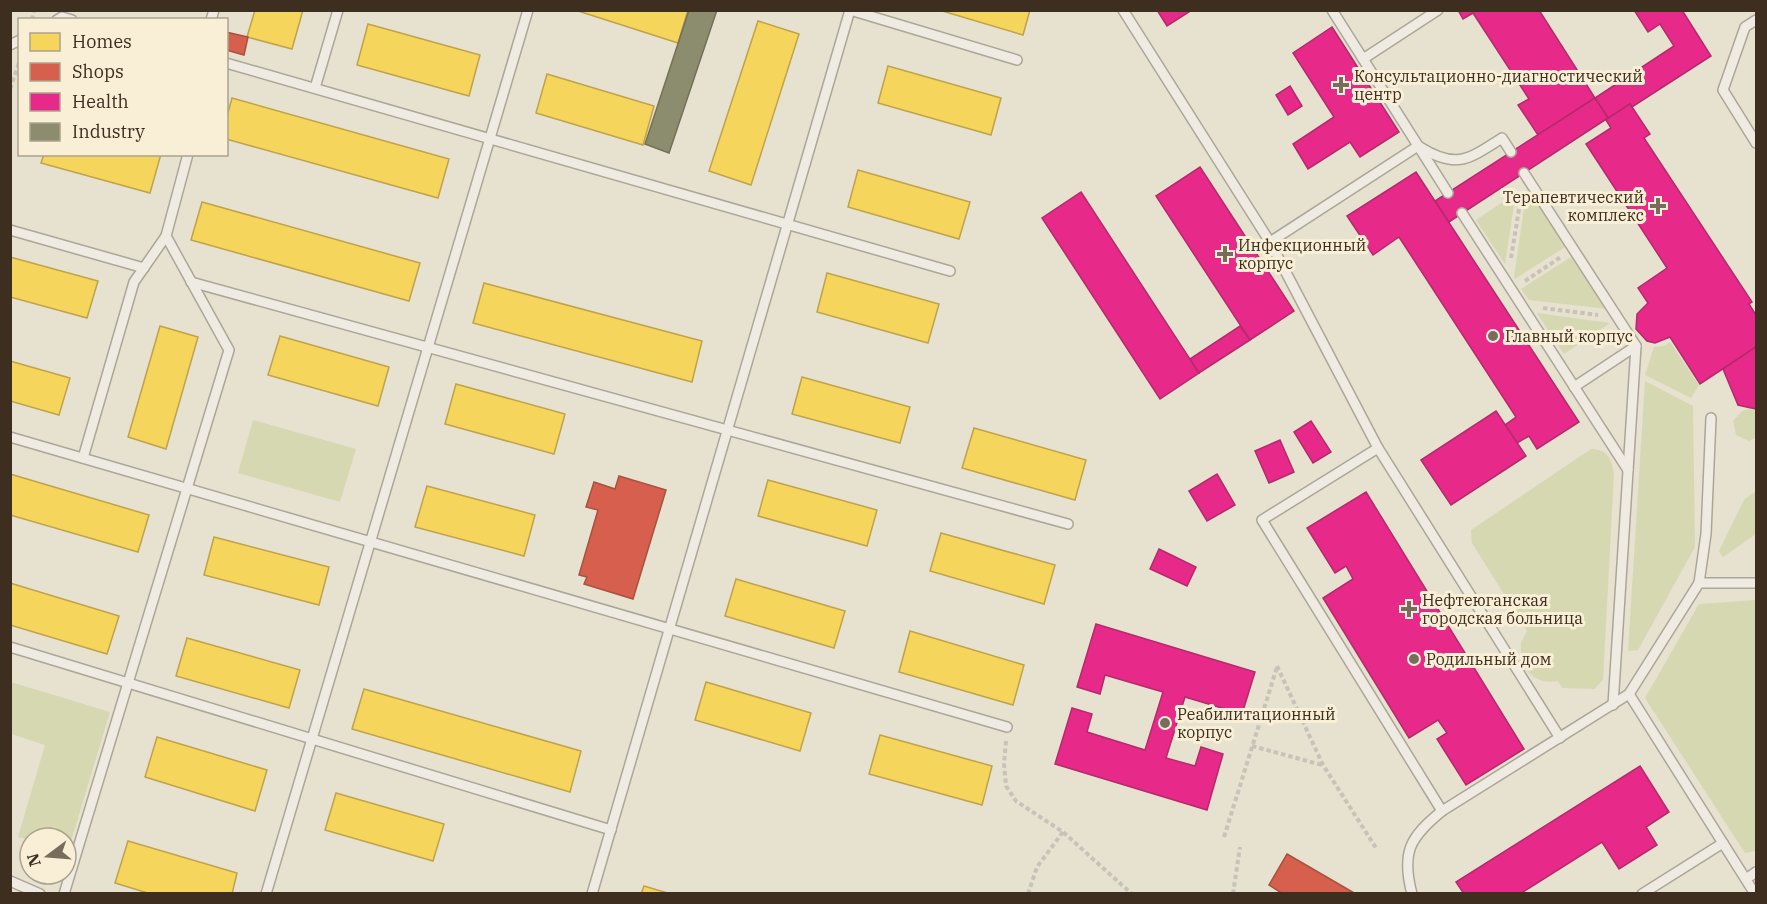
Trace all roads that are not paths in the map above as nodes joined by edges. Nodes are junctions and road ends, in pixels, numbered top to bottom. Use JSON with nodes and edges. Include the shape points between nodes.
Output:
{"nodes":[{"id":1,"x":338,"y":10,"type":"edge"},
{"id":2,"x":528,"y":10,"type":"edge"},
{"id":3,"x":1122,"y":10,"type":"edge"},
{"id":4,"x":1332,"y":10,"type":"edge"},
{"id":5,"x":1438,"y":10,"type":"edge"},
{"id":6,"x":850,"y":11,"type":"edge"},
{"id":7,"x":1756,"y":20,"type":"edge"},
{"id":8,"x":1363,"y":59,"type":"junction"},
{"id":9,"x":1017,"y":60,"type":"dead end"},
{"id":10,"x":228,"y":64,"type":"edge"},
{"id":11,"x":315,"y":88,"type":"junction"},
{"id":12,"x":490,"y":138,"type":"junction"},
{"id":13,"x":1756,"y":143,"type":"edge"},
{"id":14,"x":1418,"y":146,"type":"junction"},
{"id":15,"x":1511,"y":152,"type":"dead end"},
{"id":16,"x":187,"y":156,"type":"edge"},
{"id":17,"x":1524,"y":173,"type":"road end"},
{"id":18,"x":1448,"y":193,"type":"dead end"},
{"id":19,"x":1462,"y":213,"type":"dead end"},
{"id":20,"x":788,"y":224,"type":"junction"},
{"id":21,"x":10,"y":230,"type":"edge"},
{"id":22,"x":166,"y":236,"type":"junction"},
{"id":23,"x":1270,"y":242,"type":"junction"},
{"id":24,"x":144,"y":268,"type":"junction"},
{"id":25,"x":950,"y":271,"type":"dead end"},
{"id":26,"x":191,"y":282,"type":"junction"},
{"id":27,"x":428,"y":346,"type":"junction"},
{"id":28,"x":1636,"y":346,"type":"junction"},
{"id":29,"x":1574,"y":387,"type":"junction"},
{"id":30,"x":1711,"y":418,"type":"dead end"},
{"id":31,"x":728,"y":430,"type":"junction"},
{"id":32,"x":10,"y":437,"type":"edge"},
{"id":33,"x":1378,"y":448,"type":"junction"},
{"id":34,"x":83,"y":458,"type":"junction"},
{"id":35,"x":1628,"y":470,"type":"junction"},
{"id":36,"x":188,"y":489,"type":"junction"},
{"id":37,"x":1068,"y":524,"type":"dead end"},
{"id":38,"x":370,"y":542,"type":"junction"},
{"id":39,"x":1699,"y":583,"type":"junction"},
{"id":40,"x":1756,"y":583,"type":"edge"},
{"id":41,"x":670,"y":629,"type":"junction"},
{"id":42,"x":10,"y":647,"type":"edge"},
{"id":43,"x":129,"y":684,"type":"junction"},
{"id":44,"x":1629,"y":694,"type":"junction"},
{"id":45,"x":1613,"y":705,"type":"junction"},
{"id":46,"x":1007,"y":727,"type":"road end"},
{"id":47,"x":1560,"y":738,"type":"junction"},
{"id":48,"x":311,"y":740,"type":"junction"},
{"id":49,"x":1442,"y":811,"type":"junction"},
{"id":50,"x":611,"y":830,"type":"junction"},
{"id":51,"x":1723,"y":843,"type":"junction"},
{"id":52,"x":1756,"y":872,"type":"edge"},
{"id":53,"x":1746,"y":879,"type":"junction"},
{"id":54,"x":10,"y":882,"type":"edge"},
{"id":55,"x":40,"y":894,"type":"edge"},
{"id":56,"x":64,"y":894,"type":"edge"},
{"id":57,"x":266,"y":894,"type":"edge"},
{"id":58,"x":592,"y":894,"type":"edge"},
{"id":59,"x":1412,"y":894,"type":"edge"},
{"id":60,"x":1642,"y":894,"type":"edge"},
{"id":61,"x":1755,"y":894,"type":"edge"}],
"edges":[{"from":1,"to":11,"type":"lane"},
{"from":2,"to":12,"type":"lane"},
{"from":3,"to":23,"type":"lane"},
{"from":4,"to":8,"type":"lane"},
{"from":5,"to":8,"type":"lane"},
{"from":6,"to":9,"type":"lane"},
{"from":6,"to":20,"type":"lane"},
{"from":7,"to":13,"type":"lane","via":[[1745,27],[1723,90]]},
{"from":8,"to":14,"type":"lane"},
{"from":10,"to":11,"type":"lane"},
{"from":11,"to":12,"type":"lane"},
{"from":12,"to":20,"type":"lane"},
{"from":12,"to":27,"type":"lane"},
{"from":14,"to":15,"type":"lane","via":[[1440,160],[1468,159],[1502,138]]},
{"from":14,"to":18,"type":"lane"},
{"from":14,"to":23,"type":"lane"},
{"from":16,"to":22,"type":"lane"},
{"from":17,"to":28,"type":"lane"},
{"from":19,"to":29,"type":"lane"},
{"from":20,"to":25,"type":"lane"},
{"from":20,"to":31,"type":"lane"},
{"from":21,"to":24,"type":"lane"},
{"from":22,"to":24,"type":"lane"},
{"from":22,"to":26,"type":"lane"},
{"from":23,"to":33,"type":"lane"},
{"from":24,"to":34,"type":"lane","via":[[134,282]]},
{"from":26,"to":27,"type":"lane"},
{"from":26,"to":36,"type":"lane","via":[[229,350]]},
{"from":27,"to":31,"type":"lane"},
{"from":27,"to":38,"type":"lane"},
{"from":28,"to":29,"type":"lane"},
{"from":28,"to":35,"type":"lane"},
{"from":29,"to":35,"type":"lane"},
{"from":30,"to":39,"type":"lane","via":[[1706,534]]},
{"from":31,"to":37,"type":"lane"},
{"from":31,"to":41,"type":"lane"},
{"from":32,"to":34,"type":"lane"},
{"from":33,"to":47,"type":"lane"},
{"from":33,"to":49,"type":"lane","via":[[1262,520]]},
{"from":34,"to":36,"type":"lane"},
{"from":35,"to":45,"type":"lane"},
{"from":36,"to":38,"type":"lane"},
{"from":36,"to":43,"type":"lane"},
{"from":38,"to":41,"type":"lane"},
{"from":38,"to":48,"type":"lane"},
{"from":39,"to":40,"type":"lane"},
{"from":39,"to":44,"type":"lane"},
{"from":41,"to":46,"type":"lane"},
{"from":41,"to":50,"type":"lane"},
{"from":42,"to":43,"type":"lane"},
{"from":43,"to":48,"type":"lane"},
{"from":43,"to":56,"type":"lane"},
{"from":44,"to":45,"type":"lane"},
{"from":44,"to":51,"type":"lane"},
{"from":45,"to":47,"type":"lane"},
{"from":47,"to":49,"type":"lane"},
{"from":48,"to":50,"type":"lane"},
{"from":48,"to":57,"type":"lane"},
{"from":49,"to":59,"type":"lane","via":[[1419,829],[1408,851],[1407,873]]},
{"from":50,"to":58,"type":"lane"},
{"from":51,"to":53,"type":"lane"},
{"from":51,"to":60,"type":"lane"},
{"from":52,"to":53,"type":"lane"},
{"from":53,"to":61,"type":"lane"},
{"from":54,"to":55,"type":"lane"}]}
